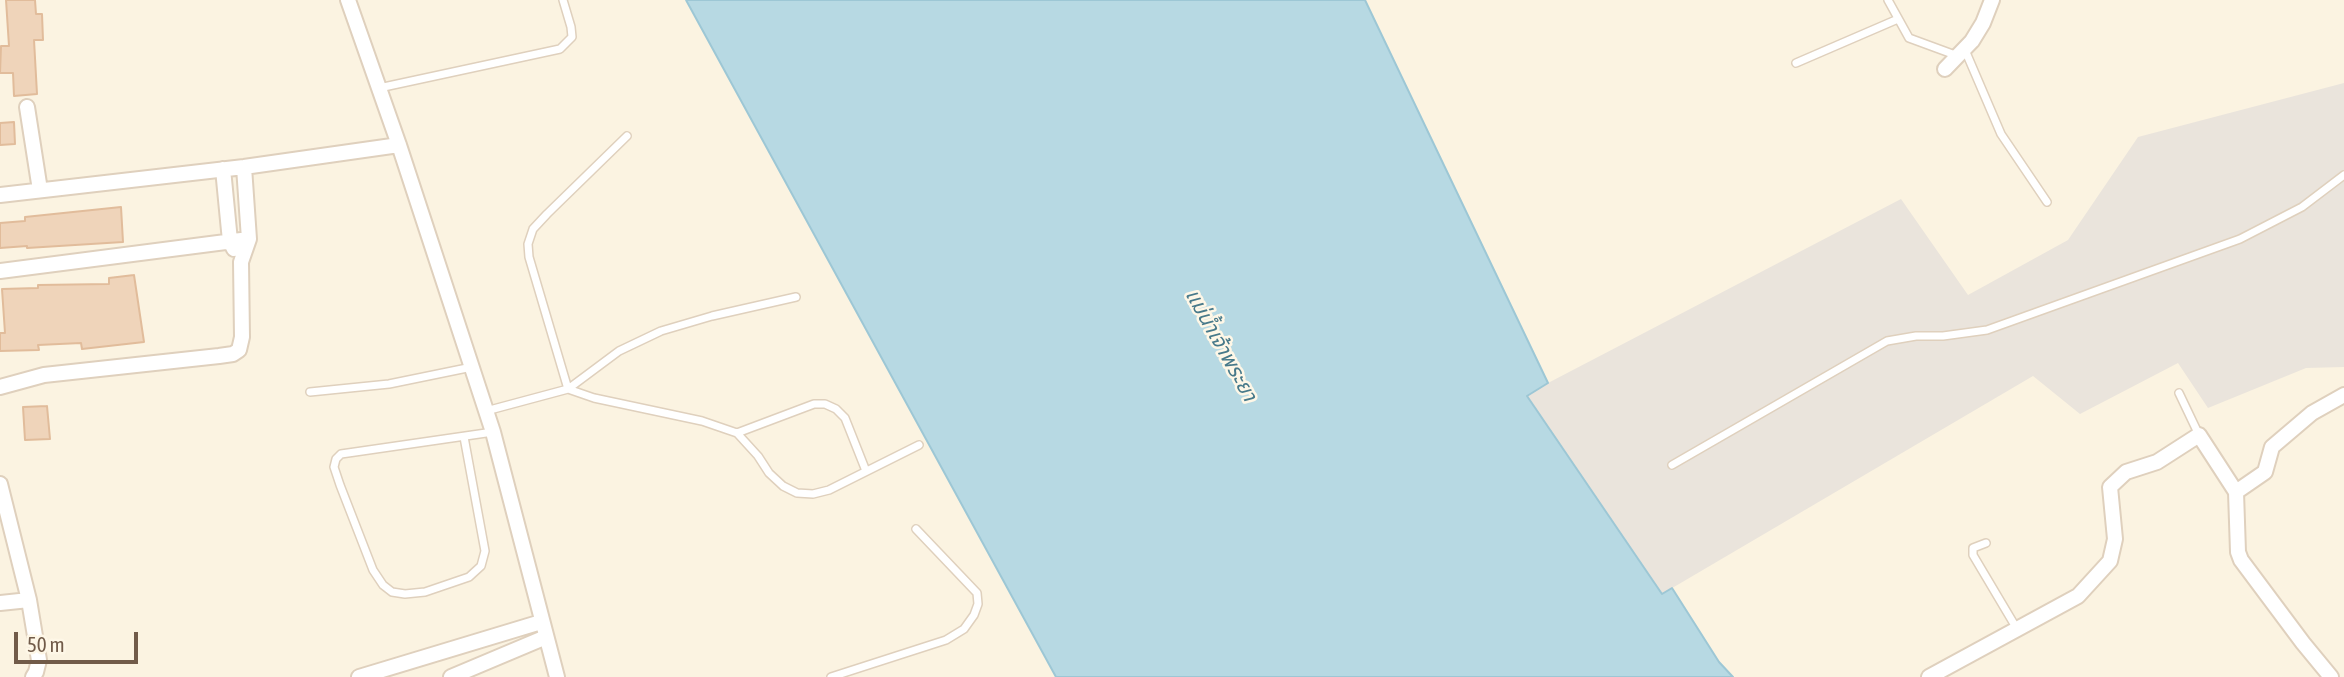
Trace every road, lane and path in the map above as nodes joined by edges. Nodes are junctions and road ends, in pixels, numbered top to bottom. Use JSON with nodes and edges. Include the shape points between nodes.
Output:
{"nodes":[{"id":1,"x":563,"y":0,"type":"edge"},
{"id":2,"x":1888,"y":0,"type":"edge"},
{"id":3,"x":1992,"y":0,"type":"edge"},
{"id":4,"x":352,"y":1,"type":"edge"},
{"id":5,"x":1898,"y":19,"type":"junction"},
{"id":6,"x":1961,"y":53,"type":"junction"},
{"id":7,"x":1796,"y":63,"type":"dead end"},
{"id":8,"x":1945,"y":69,"type":"dead end"},
{"id":9,"x":379,"y":88,"type":"junction"},
{"id":10,"x":27,"y":107,"type":"dead end"},
{"id":11,"x":627,"y":136,"type":"dead end"},
{"id":12,"x":399,"y":145,"type":"junction"},
{"id":13,"x":244,"y":167,"type":"junction"},
{"id":14,"x":223,"y":169,"type":"junction"},
{"id":15,"x":2344,"y":175,"type":"edge"},
{"id":16,"x":40,"y":190,"type":"junction"},
{"id":17,"x":0,"y":195,"type":"edge"},
{"id":18,"x":2047,"y":202,"type":"dead end"},
{"id":19,"x":249,"y":239,"type":"junction"},
{"id":20,"x":230,"y":241,"type":"junction"},
{"id":21,"x":241,"y":262,"type":"junction"},
{"id":22,"x":0,"y":271,"type":"edge"},
{"id":23,"x":796,"y":297,"type":"dead end"},
{"id":24,"x":472,"y":367,"type":"junction"},
{"id":25,"x":0,"y":387,"type":"edge"},
{"id":26,"x":568,"y":389,"type":"junction"},
{"id":27,"x":310,"y":392,"type":"dead end"},
{"id":28,"x":2179,"y":393,"type":"dead end"},
{"id":29,"x":2344,"y":395,"type":"edge"},
{"id":30,"x":485,"y":412,"type":"junction"},
{"id":31,"x":493,"y":432,"type":"junction"},
{"id":32,"x":737,"y":433,"type":"junction"},
{"id":33,"x":2199,"y":435,"type":"junction"},
{"id":34,"x":464,"y":437,"type":"junction"},
{"id":35,"x":919,"y":445,"type":"dead end"},
{"id":36,"x":1672,"y":465,"type":"dead end"},
{"id":37,"x":866,"y":471,"type":"junction"},
{"id":38,"x":0,"y":484,"type":"edge"},
{"id":39,"x":2236,"y":492,"type":"junction"},
{"id":40,"x":4,"y":514,"type":"edge"},
{"id":41,"x":916,"y":529,"type":"dead end"},
{"id":42,"x":1986,"y":543,"type":"dead end"},
{"id":43,"x":29,"y":600,"type":"junction"},
{"id":44,"x":0,"y":603,"type":"edge"},
{"id":45,"x":541,"y":622,"type":"junction"},
{"id":46,"x":2017,"y":629,"type":"junction"},
{"id":47,"x":546,"y":637,"type":"junction"},
{"id":48,"x":33,"y":677,"type":"edge"},
{"id":49,"x":359,"y":677,"type":"edge"},
{"id":50,"x":451,"y":677,"type":"edge"},
{"id":51,"x":557,"y":677,"type":"edge"},
{"id":52,"x":831,"y":677,"type":"edge"},
{"id":53,"x":1929,"y":677,"type":"edge"},
{"id":54,"x":2331,"y":677,"type":"edge"}],
"edges":[{"from":1,"to":9,"type":"lane","via":[[572,37],[560,49]]},
{"from":2,"to":5,"type":"lane"},
{"from":3,"to":6,"type":"street","via":[[1983,23]]},
{"from":4,"to":9,"type":"street"},
{"from":5,"to":6,"type":"lane","via":[[1909,37]]},
{"from":5,"to":7,"type":"lane"},
{"from":6,"to":8,"type":"street"},
{"from":6,"to":18,"type":"lane","via":[[1997,127]]},
{"from":9,"to":12,"type":"street"},
{"from":10,"to":16,"type":"street"},
{"from":11,"to":26,"type":"lane","via":[[533,229],[528,244]]},
{"from":12,"to":13,"type":"street"},
{"from":12,"to":24,"type":"street"},
{"from":13,"to":14,"type":"street"},
{"from":13,"to":19,"type":"street"},
{"from":14,"to":16,"type":"street"},
{"from":14,"to":20,"type":"street"},
{"from":15,"to":36,"type":"lane","via":[[2302,208],[2240,239],[1987,330],[1887,341]]},
{"from":16,"to":17,"type":"street"},
{"from":19,"to":20,"type":"street"},
{"from":19,"to":21,"type":"street"},
{"from":20,"to":21,"type":"street"},
{"from":20,"to":22,"type":"street"},
{"from":21,"to":25,"type":"street","via":[[242,337],[233,354],[44,375]]},
{"from":23,"to":26,"type":"lane","via":[[661,331],[619,351]]},
{"from":24,"to":27,"type":"lane","via":[[389,384]]},
{"from":24,"to":30,"type":"street"},
{"from":26,"to":30,"type":"lane"},
{"from":26,"to":32,"type":"lane"},
{"from":28,"to":33,"type":"lane"},
{"from":29,"to":39,"type":"street","via":[[2312,413],[2272,447],[2265,472]]},
{"from":30,"to":31,"type":"street"},
{"from":31,"to":34,"type":"lane"},
{"from":31,"to":45,"type":"street"},
{"from":32,"to":37,"type":"lane","via":[[769,473],[797,493],[829,489]]},
{"from":32,"to":37,"type":"lane","via":[[825,404],[845,418]]},
{"from":33,"to":39,"type":"street"},
{"from":33,"to":46,"type":"street","via":[[2164,458],[2126,472],[2110,486],[2115,539],[2110,561],[2078,596]]},
{"from":34,"to":34,"type":"lane","via":[[485,551],[481,566],[469,577],[425,592],[392,592],[373,570],[340,485],[335,459],[341,454]]},
{"from":35,"to":37,"type":"lane"},
{"from":38,"to":40,"type":"street"},
{"from":39,"to":54,"type":"street","via":[[2241,560]]},
{"from":40,"to":43,"type":"street"},
{"from":41,"to":52,"type":"lane","via":[[976,593],[974,615],[964,629],[946,640]]},
{"from":42,"to":46,"type":"lane","via":[[1973,548],[1973,555]]},
{"from":43,"to":44,"type":"street"},
{"from":43,"to":48,"type":"street","via":[[39,660]]},
{"from":45,"to":47,"type":"street"},
{"from":45,"to":49,"type":"street"},
{"from":46,"to":53,"type":"street"},
{"from":47,"to":50,"type":"street"},
{"from":47,"to":51,"type":"street"}]}
